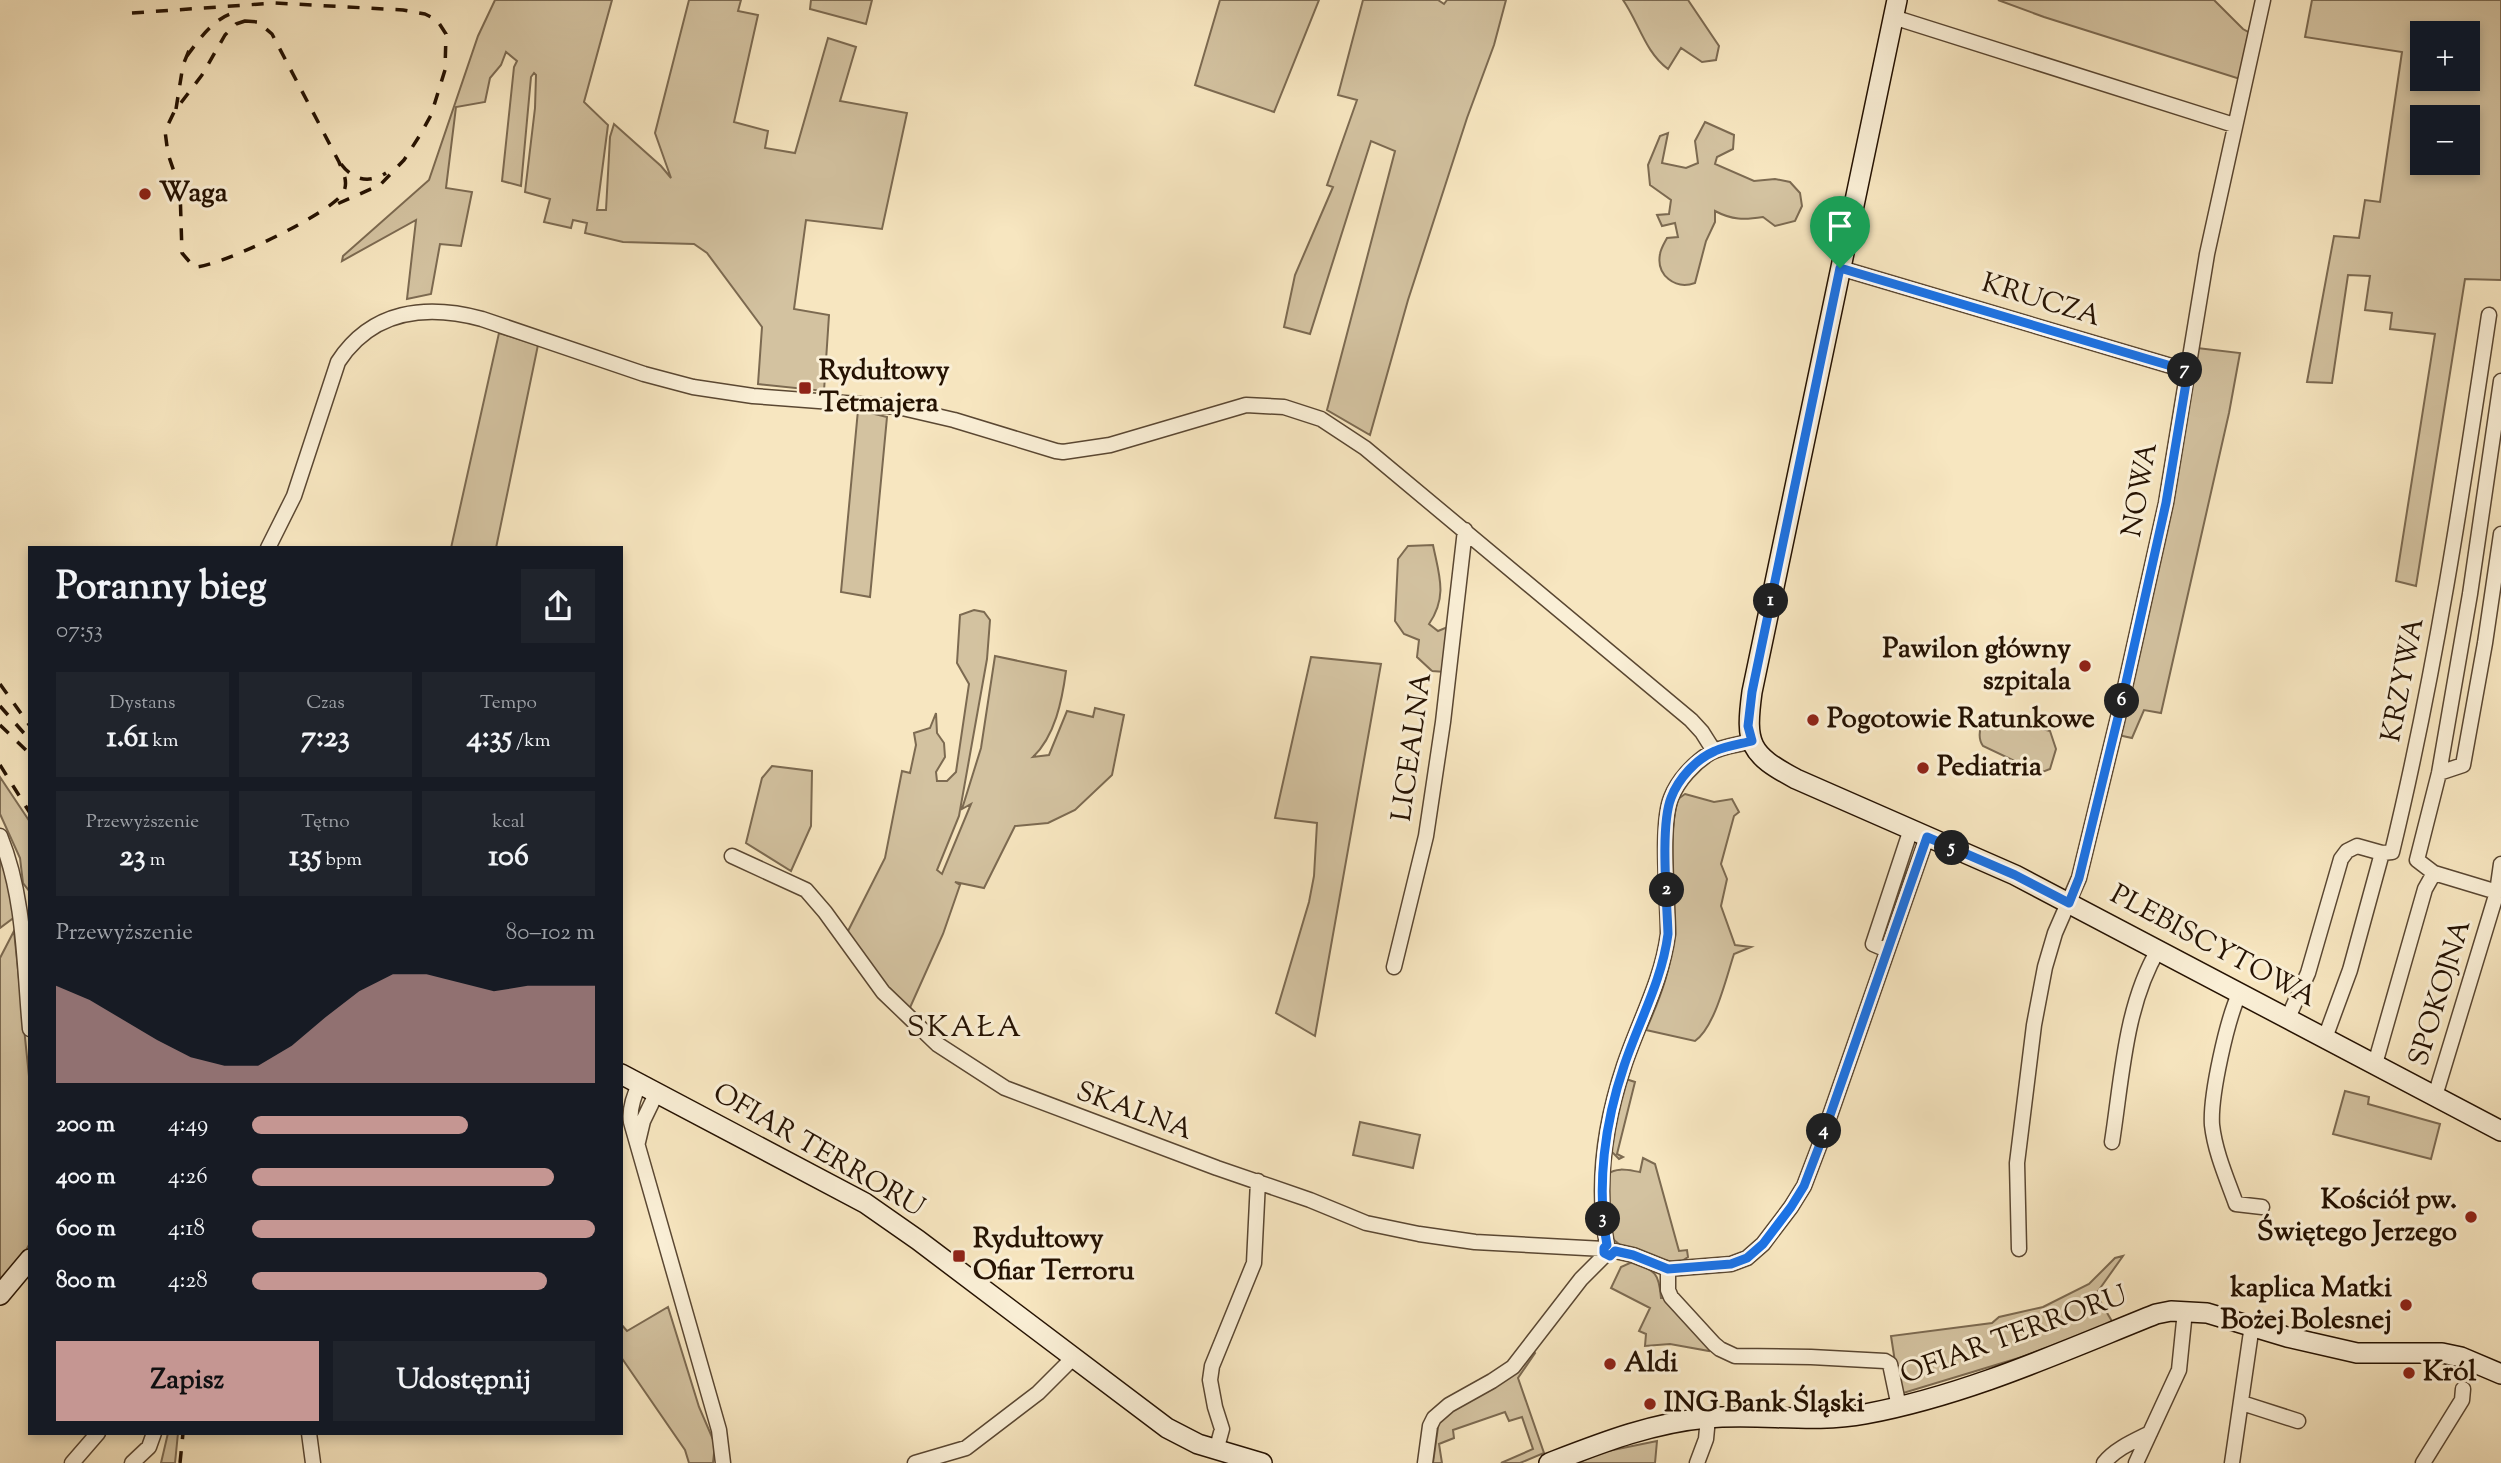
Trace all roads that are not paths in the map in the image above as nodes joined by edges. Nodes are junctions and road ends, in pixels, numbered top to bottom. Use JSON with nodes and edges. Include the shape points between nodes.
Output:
{"nodes":[{"id":1,"x":2263,"y":0,"type":"edge"},
{"id":2,"x":1895,"y":8,"type":"edge"},
{"id":3,"x":2234,"y":125,"type":"junction"},
{"id":4,"x":1840,"y":268,"type":"junction"},
{"id":5,"x":2489,"y":315,"type":"dead end"},
{"id":6,"x":2188,"y":371,"type":"junction"},
{"id":7,"x":2501,"y":381,"type":"edge"},
{"id":8,"x":1465,"y":530,"type":"junction"},
{"id":9,"x":2501,"y":534,"type":"edge"},
{"id":10,"x":269,"y":546,"type":"edge"},
{"id":11,"x":1752,"y":741,"type":"junction"},
{"id":12,"x":1714,"y":751,"type":"junction"},
{"id":13,"x":2439,"y":773,"type":"junction"},
{"id":14,"x":1919,"y":833,"type":"junction"},
{"id":15,"x":0,"y":836,"type":"edge"},
{"id":16,"x":2387,"y":852,"type":"junction"},
{"id":17,"x":732,"y":856,"type":"dead end"},
{"id":18,"x":2417,"y":860,"type":"junction"},
{"id":19,"x":2501,"y":864,"type":"edge"},
{"id":20,"x":2434,"y":873,"type":"junction"},
{"id":21,"x":2497,"y":892,"type":"junction"},
{"id":22,"x":2069,"y":903,"type":"junction"},
{"id":23,"x":2158,"y":950,"type":"junction"},
{"id":24,"x":1394,"y":967,"type":"dead end"},
{"id":25,"x":2240,"y":992,"type":"junction"},
{"id":26,"x":28,"y":994,"type":"edge"},
{"id":27,"x":2288,"y":1018,"type":"junction"},
{"id":28,"x":2325,"y":1038,"type":"junction"},
{"id":29,"x":2375,"y":1064,"type":"junction"},
{"id":30,"x":623,"y":1074,"type":"edge"},
{"id":31,"x":648,"y":1087,"type":"junction"},
{"id":32,"x":2435,"y":1096,"type":"junction"},
{"id":33,"x":2501,"y":1131,"type":"edge"},
{"id":34,"x":2112,"y":1142,"type":"dead end"},
{"id":35,"x":1258,"y":1181,"type":"junction"},
{"id":36,"x":2262,"y":1207,"type":"dead end"},
{"id":37,"x":2019,"y":1249,"type":"dead end"},
{"id":38,"x":1608,"y":1250,"type":"junction"},
{"id":39,"x":28,"y":1261,"type":"edge"},
{"id":40,"x":1668,"y":1269,"type":"junction"},
{"id":41,"x":0,"y":1295,"type":"edge"},
{"id":42,"x":2185,"y":1311,"type":"junction"},
{"id":43,"x":2252,"y":1325,"type":"junction"},
{"id":44,"x":1073,"y":1358,"type":"junction"},
{"id":45,"x":2501,"y":1374,"type":"edge"},
{"id":46,"x":2463,"y":1389,"type":"dead end"},
{"id":47,"x":2242,"y":1403,"type":"junction"},
{"id":48,"x":1899,"y":1407,"type":"junction"},
{"id":49,"x":1708,"y":1418,"type":"junction"},
{"id":50,"x":2298,"y":1421,"type":"dead end"},
{"id":51,"x":2150,"y":1433,"type":"junction"},
{"id":52,"x":96,"y":1435,"type":"edge"},
{"id":53,"x":153,"y":1435,"type":"edge"},
{"id":54,"x":309,"y":1435,"type":"edge"},
{"id":55,"x":1216,"y":1451,"type":"junction"},
{"id":56,"x":72,"y":1463,"type":"edge"},
{"id":57,"x":132,"y":1463,"type":"edge"},
{"id":58,"x":313,"y":1463,"type":"edge"},
{"id":59,"x":723,"y":1463,"type":"edge"},
{"id":60,"x":915,"y":1463,"type":"edge"},
{"id":61,"x":1262,"y":1463,"type":"edge"},
{"id":62,"x":1425,"y":1463,"type":"edge"},
{"id":63,"x":1549,"y":1463,"type":"edge"},
{"id":64,"x":1697,"y":1463,"type":"edge"},
{"id":65,"x":2104,"y":1463,"type":"edge"},
{"id":66,"x":2136,"y":1463,"type":"edge"},
{"id":67,"x":2232,"y":1463,"type":"edge"},
{"id":68,"x":2423,"y":1463,"type":"edge"}],
"edges":[{"from":1,"to":3,"type":"street","name":"NOWA"},
{"from":2,"to":3,"type":"street"},
{"from":2,"to":4,"type":"street"},
{"from":3,"to":6,"type":"street","name":"NOWA"},
{"from":4,"to":6,"type":"street","name":"KRUCZA"},
{"from":4,"to":11,"type":"street","via":[[1752,692],[1748,726]]},
{"from":5,"to":16,"type":"street","name":"KRZYWA","via":[[2438,641]]},
{"from":6,"to":22,"type":"street","name":"NOWA","via":[[2166,503],[2139,624],[2079,878]]},
{"from":7,"to":13,"type":"street"},
{"from":8,"to":10,"type":"street","via":[[1365,448],[1321,419],[1284,407],[1246,405],[1110,445],[1063,452],[898,407],[693,387],[482,319],[430,311],[376,326],[346,350],[338,362],[294,496]]},
{"from":8,"to":12,"type":"street","via":[[1691,720]]},
{"from":8,"to":24,"type":"street","name":"LICEALNA","via":[[1426,836]]},
{"from":9,"to":13,"type":"street","via":[[2463,765]]},
{"from":11,"to":12,"type":"street"},
{"from":11,"to":14,"type":"street","name":"PLEBISCYTOWA","via":[[1774,767]]},
{"from":12,"to":38,"type":"street","via":[[1693,766],[1670,799],[1666,952],[1612,1107],[1601,1200]]},
{"from":13,"to":18,"type":"street"},
{"from":14,"to":22,"type":"street","name":"PLEBISCYTOWA"},
{"from":14,"to":40,"type":"street","via":[[1888,950],[1804,1186],[1763,1244],[1747,1258],[1731,1264]]},
{"from":15,"to":26,"type":"street","via":[[18,896]]},
{"from":16,"to":18,"type":"street"},
{"from":16,"to":27,"type":"street","via":[[2357,846],[2341,859],[2308,973]]},
{"from":16,"to":28,"type":"street","name":"KRZYWA"},
{"from":17,"to":35,"type":"street","name":"SKALNA","via":[[806,890],[883,992],[937,1044],[981,1074],[1065,1112]]},
{"from":18,"to":20,"type":"street"},
{"from":19,"to":21,"type":"street","name":"SPOKOJNA"},
{"from":20,"to":21,"type":"street"},
{"from":20,"to":29,"type":"street","via":[[2425,889]]},
{"from":21,"to":32,"type":"street","name":"SPOKOJNA"},
{"from":22,"to":23,"type":"street","name":"PLEBISCYTOWA"},
{"from":22,"to":37,"type":"street","name":"NOWA","via":[[2045,967],[2034,1025],[2017,1163]]},
{"from":23,"to":25,"type":"street","name":"PLEBISCYTOWA"},
{"from":23,"to":34,"type":"street","via":[[2138,995]]},
{"from":25,"to":27,"type":"street","name":"PLEBISCYTOWA"},
{"from":25,"to":36,"type":"street","via":[[2232,1009],[2211,1106],[2213,1129],[2236,1204]]},
{"from":27,"to":28,"type":"street","name":"PLEBISCYTOWA"},
{"from":28,"to":29,"type":"street","name":"PLEBISCYTOWA"},
{"from":29,"to":32,"type":"street","name":"PLEBISCYTOWA"},
{"from":30,"to":31,"type":"street","name":"OFIAR TERRORU"},
{"from":31,"to":44,"type":"street","name":"OFIAR TERRORU","via":[[865,1203]]},
{"from":31,"to":59,"type":"street","via":[[634,1094],[630,1114],[719,1430]]},
{"from":32,"to":33,"type":"street","name":"PLEBISCYTOWA"},
{"from":35,"to":38,"type":"street","name":"SKALNA","via":[[1366,1223],[1419,1234],[1495,1244]]},
{"from":35,"to":55,"type":"street","via":[[1254,1263],[1212,1366],[1214,1407],[1222,1429]]},
{"from":38,"to":40,"type":"street","name":"SKALNA"},
{"from":38,"to":62,"type":"street","via":[[1513,1367],[1434,1418]]},
{"from":39,"to":41,"type":"street"},
{"from":40,"to":48,"type":"street","via":[[1671,1297],[1720,1349],[1735,1356],[1885,1361],[1891,1364]]},
{"from":42,"to":43,"type":"street","name":"OFIAR TERRORU"},
{"from":42,"to":48,"type":"street","name":"OFIAR TERRORU","via":[[2156,1314],[1999,1377]]},
{"from":42,"to":51,"type":"street","via":[[2179,1370]]},
{"from":43,"to":45,"type":"street","name":"OFIAR TERRORU","via":[[2357,1353],[2442,1353]]},
{"from":43,"to":47,"type":"street"},
{"from":44,"to":55,"type":"street","name":"OFIAR TERRORU","via":[[1167,1428]]},
{"from":44,"to":60,"type":"street","via":[[1038,1393],[966,1448]]},
{"from":46,"to":68,"type":"street","via":[[2462,1400]]},
{"from":47,"to":50,"type":"street"},
{"from":47,"to":67,"type":"street"},
{"from":48,"to":49,"type":"street","name":"OFIAR TERRORU","via":[[1818,1420]]},
{"from":49,"to":63,"type":"street","name":"OFIAR TERRORU","via":[[1637,1430]]},
{"from":49,"to":64,"type":"street"},
{"from":51,"to":65,"type":"street"},
{"from":51,"to":66,"type":"street"},
{"from":52,"to":56,"type":"street"},
{"from":53,"to":57,"type":"street","via":[[149,1447]]},
{"from":54,"to":58,"type":"street"},
{"from":55,"to":61,"type":"street","name":"OFIAR TERRORU"}]}
